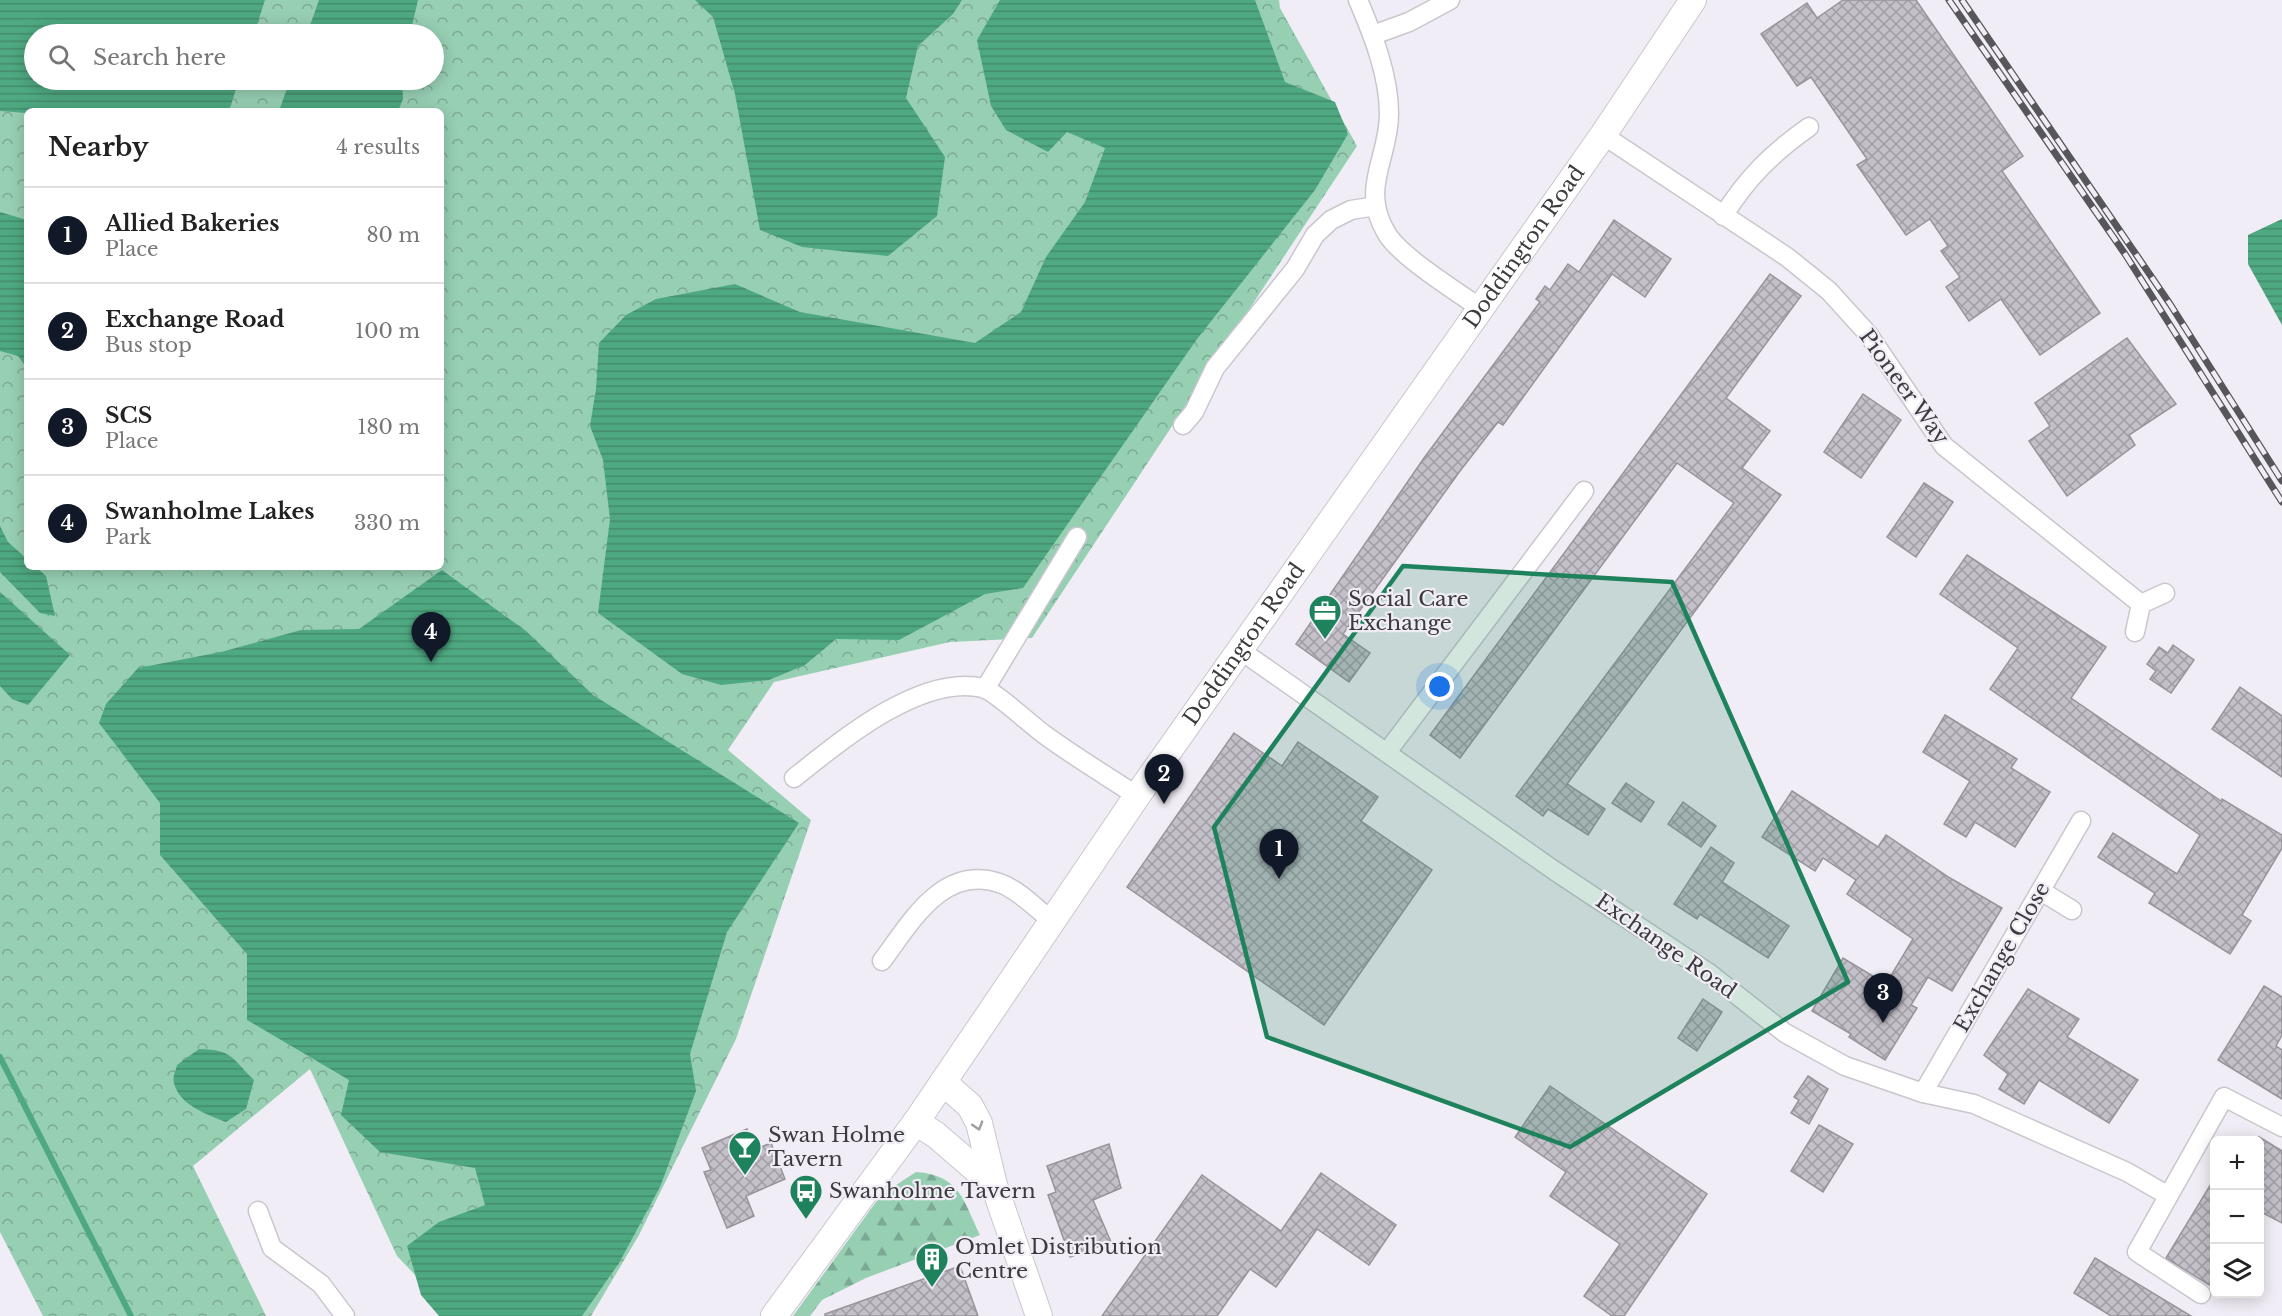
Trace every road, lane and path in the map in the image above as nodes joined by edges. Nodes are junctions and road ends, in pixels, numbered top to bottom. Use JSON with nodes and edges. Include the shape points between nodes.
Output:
{"nodes":[{"id":1,"x":1358,"y":0,"type":"edge"},
{"id":2,"x":1450,"y":0,"type":"edge"},
{"id":3,"x":1693,"y":0,"type":"edge"},
{"id":4,"x":1373,"y":35,"type":"junction"},
{"id":5,"x":1809,"y":127,"type":"dead end"},
{"id":6,"x":1603,"y":135,"type":"junction"},
{"id":7,"x":1376,"y":206,"type":"junction"},
{"id":8,"x":1723,"y":216,"type":"junction"},
{"id":9,"x":1480,"y":308,"type":"junction"},
{"id":10,"x":1183,"y":425,"type":"dead end"},
{"id":11,"x":1584,"y":491,"type":"dead end"},
{"id":12,"x":1077,"y":537,"type":"dead end"},
{"id":13,"x":2164,"y":593,"type":"dead end"},
{"id":14,"x":2140,"y":604,"type":"junction"},
{"id":15,"x":2135,"y":632,"type":"dead end"},
{"id":16,"x":1240,"y":650,"type":"junction"},
{"id":17,"x":985,"y":688,"type":"junction"},
{"id":18,"x":1387,"y":752,"type":"junction"},
{"id":19,"x":794,"y":778,"type":"dead end"},
{"id":20,"x":1137,"y":796,"type":"junction"},
{"id":21,"x":2081,"y":821,"type":"dead end"},
{"id":22,"x":2041,"y":891,"type":"junction"},
{"id":23,"x":2072,"y":910,"type":"dead end"},
{"id":24,"x":1053,"y":922,"type":"junction"},
{"id":25,"x":882,"y":961,"type":"dead end"},
{"id":26,"x":943,"y":1082,"type":"junction"},
{"id":27,"x":1923,"y":1093,"type":"junction"},
{"id":28,"x":916,"y":1122,"type":"junction"},
{"id":29,"x":2282,"y":1126,"type":"edge"},
{"id":30,"x":994,"y":1185,"type":"junction"},
{"id":31,"x":2167,"y":1195,"type":"junction"},
{"id":32,"x":258,"y":1211,"type":"dead end"},
{"id":33,"x":2201,"y":1294,"type":"dead end"},
{"id":34,"x":345,"y":1316,"type":"edge"},
{"id":35,"x":774,"y":1316,"type":"edge"},
{"id":36,"x":1039,"y":1316,"type":"edge"}],
"edges":[{"from":1,"to":4,"type":"street"},
{"from":2,"to":4,"type":"street","via":[[1409,22]]},
{"from":3,"to":6,"type":"main road","name":"Doddington Road"},
{"from":4,"to":7,"type":"street","via":[[1388,94],[1389,116],[1374,186]]},
{"from":5,"to":8,"type":"street","via":[[1764,161]]},
{"from":6,"to":8,"type":"street","name":"Pioneer Way"},
{"from":6,"to":9,"type":"main road","name":"Doddington Road"},
{"from":7,"to":9,"type":"street","via":[[1389,236]]},
{"from":7,"to":10,"type":"street","via":[[1351,210],[1331,220],[1315,235],[1295,269],[1215,368],[1194,412]]},
{"from":8,"to":14,"type":"street","name":"Pioneer Way","via":[[1787,257],[1829,291],[1868,334],[1944,446]]},
{"from":9,"to":16,"type":"main road","name":"Doddington Road"},
{"from":11,"to":18,"type":"street"},
{"from":12,"to":17,"type":"street"},
{"from":13,"to":14,"type":"street"},
{"from":14,"to":15,"type":"street"},
{"from":16,"to":18,"type":"street","name":"Exchange Road"},
{"from":16,"to":20,"type":"main road","name":"Doddington Road"},
{"from":17,"to":19,"type":"street","via":[[954,687],[899,704],[846,735]]},
{"from":17,"to":20,"type":"street","via":[[1046,736]]},
{"from":18,"to":27,"type":"street","name":"Exchange Road","via":[[1555,871],[1709,973],[1785,1033],[1845,1066]]},
{"from":20,"to":24,"type":"main road","name":"Doddington Road"},
{"from":21,"to":22,"type":"street","name":"Exchange Close"},
{"from":22,"to":23,"type":"street"},
{"from":22,"to":27,"type":"street","name":"Exchange Close"},
{"from":24,"to":25,"type":"street","via":[[1003,884],[976,878],[947,885],[922,907]]},
{"from":24,"to":26,"type":"main road","name":"Doddington Road"},
{"from":26,"to":28,"type":"main road","name":"Doddington Road"},
{"from":26,"to":30,"type":"main road","one_way":true,"via":[[970,1106],[979,1123]]},
{"from":27,"to":31,"type":"street","name":"Exchange Road","via":[[1974,1104],[2127,1172]]},
{"from":28,"to":30,"type":"main road"},
{"from":28,"to":35,"type":"main road","name":"Doddington Road"},
{"from":29,"to":31,"type":"street","via":[[2224,1097]]},
{"from":30,"to":36,"type":"main road"},
{"from":31,"to":33,"type":"street","via":[[2137,1252]]},
{"from":32,"to":34,"type":"street","via":[[272,1248],[321,1284]]}]}
